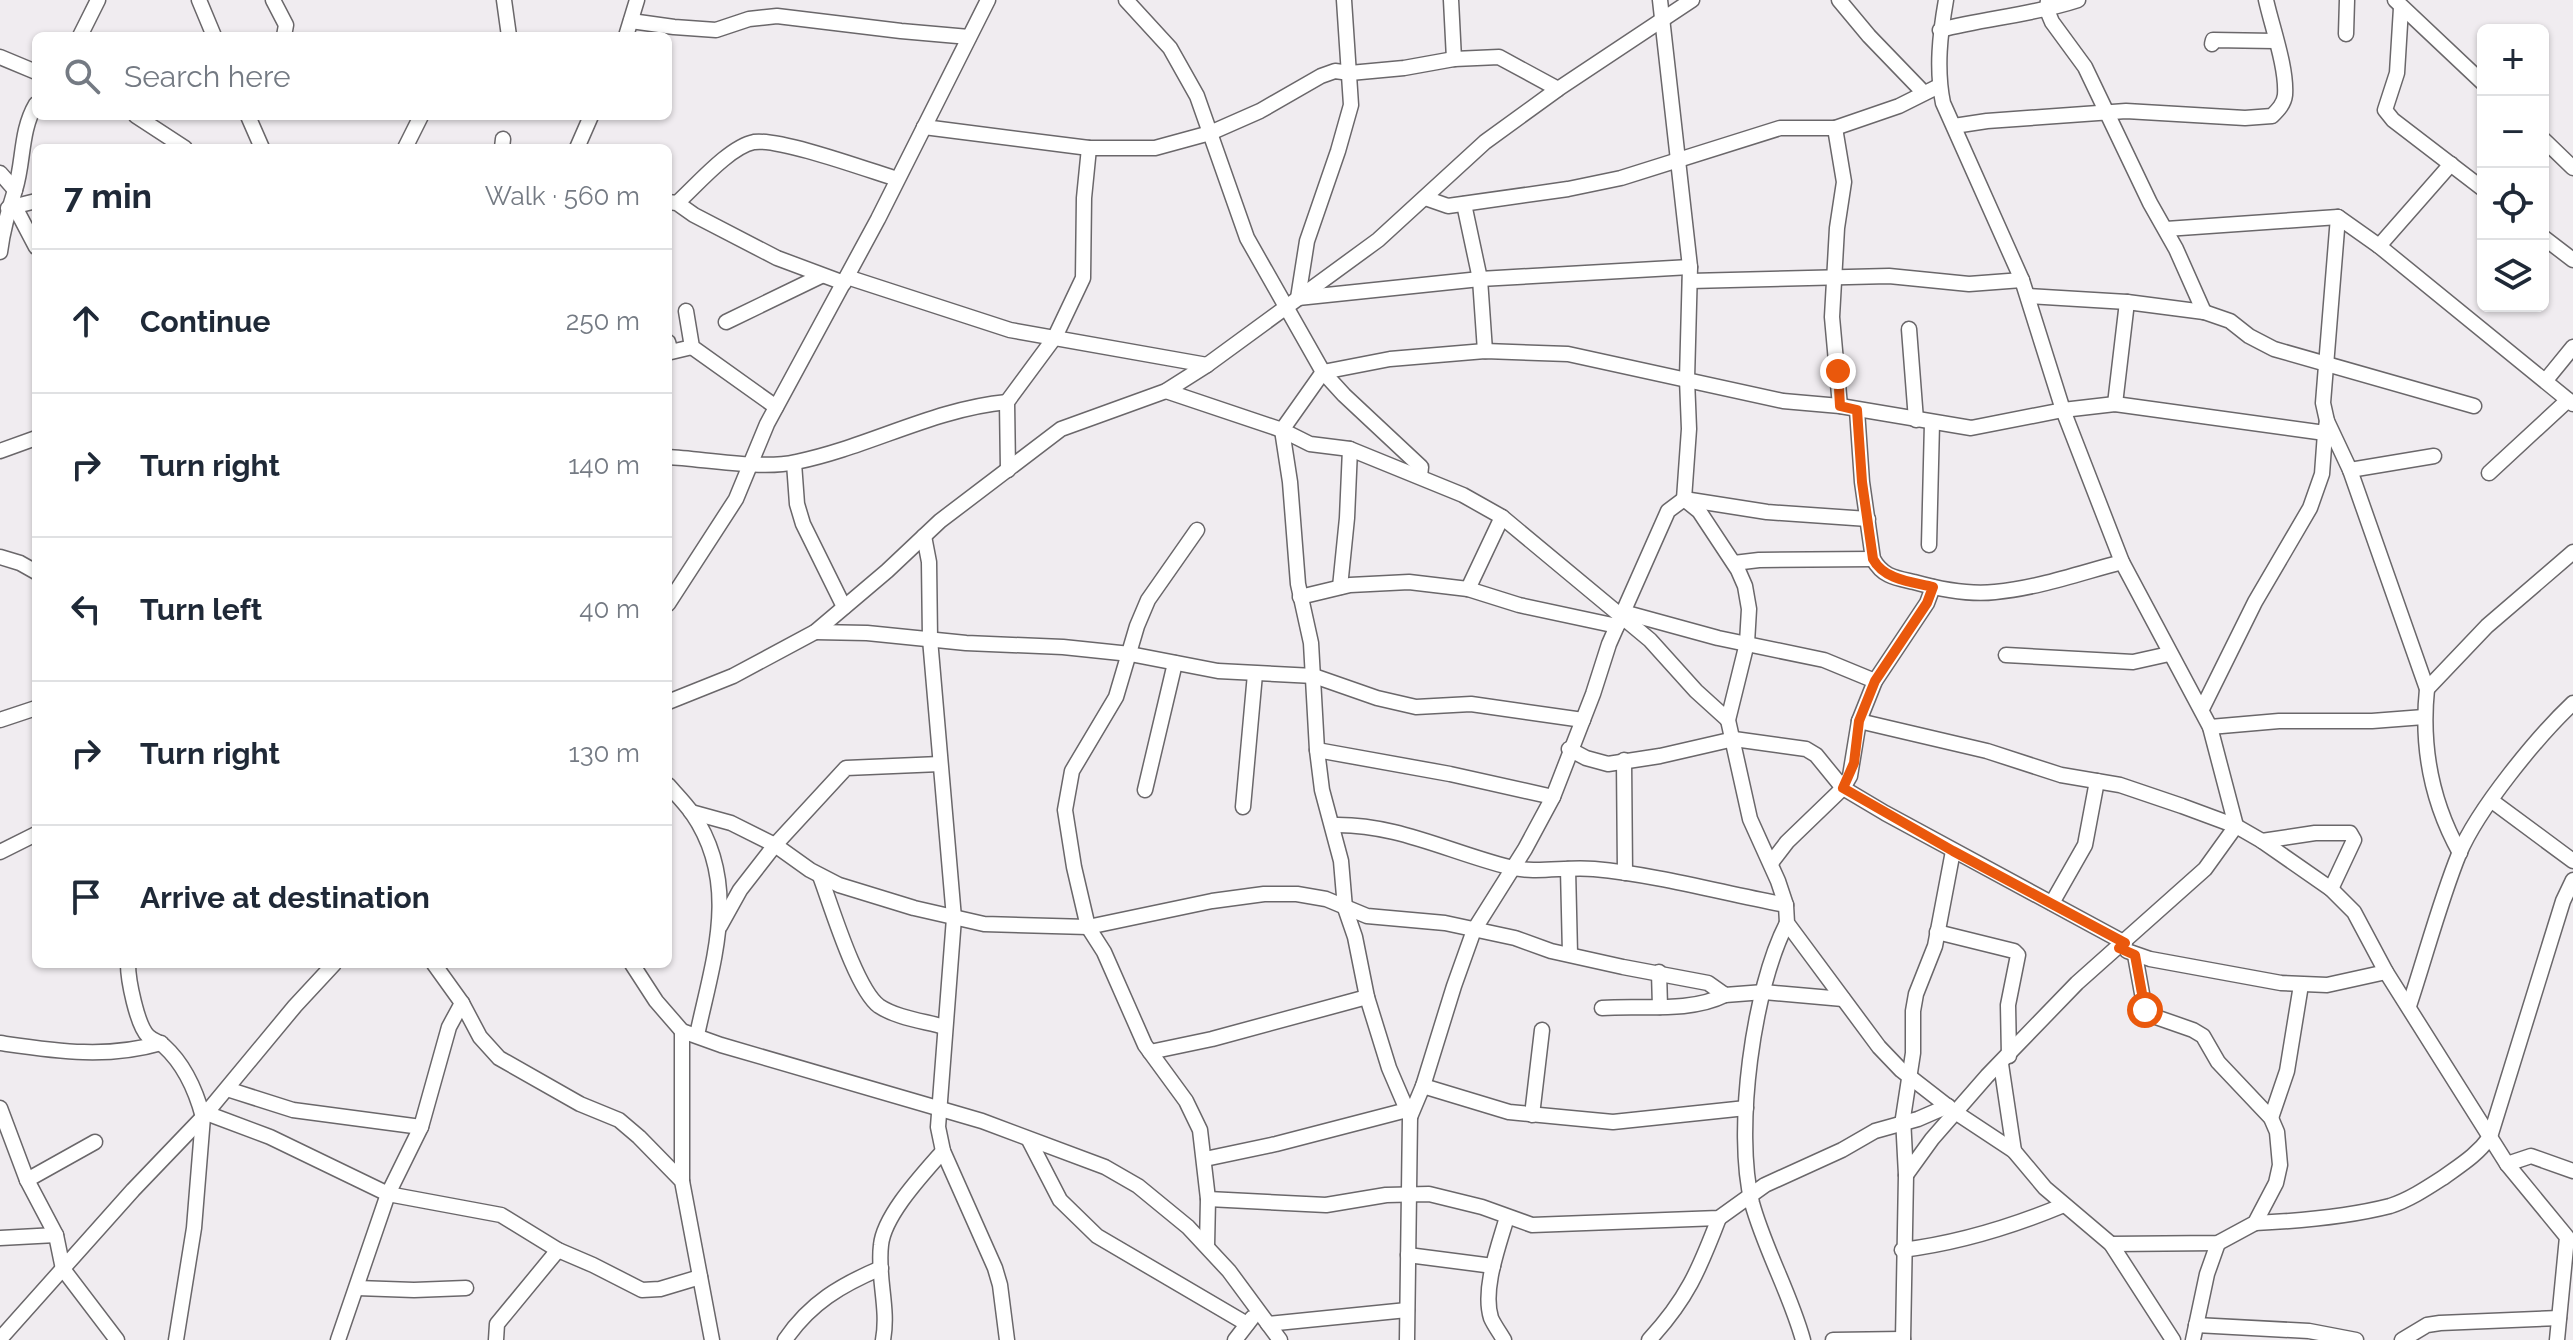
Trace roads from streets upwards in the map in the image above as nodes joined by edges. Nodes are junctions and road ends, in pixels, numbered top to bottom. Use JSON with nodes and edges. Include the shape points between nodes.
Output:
{"nodes":[{"id":1,"x":98,"y":0,"type":"edge"},
{"id":2,"x":199,"y":0,"type":"edge"},
{"id":3,"x":273,"y":0,"type":"edge"},
{"id":4,"x":504,"y":0,"type":"edge"},
{"id":5,"x":637,"y":0,"type":"edge"},
{"id":6,"x":988,"y":0,"type":"edge"},
{"id":7,"x":1126,"y":0,"type":"edge"},
{"id":8,"x":1344,"y":0,"type":"edge"},
{"id":9,"x":1451,"y":0,"type":"edge"},
{"id":10,"x":1660,"y":0,"type":"edge"},
{"id":11,"x":1692,"y":0,"type":"edge"},
{"id":12,"x":1839,"y":0,"type":"edge"},
{"id":13,"x":1946,"y":0,"type":"edge"},
{"id":14,"x":2078,"y":0,"type":"edge"},
{"id":15,"x":2266,"y":0,"type":"edge"},
{"id":16,"x":2347,"y":0,"type":"edge"},
{"id":17,"x":2400,"y":3,"type":"edge"},
{"id":18,"x":2048,"y":5,"type":"edge"},
{"id":19,"x":1663,"y":20,"type":"junction"},
{"id":20,"x":631,"y":21,"type":"junction"},
{"id":21,"x":1940,"y":30,"type":"junction"},
{"id":22,"x":82,"y":32,"type":"edge"},
{"id":23,"x":212,"y":32,"type":"edge"},
{"id":24,"x":285,"y":32,"type":"edge"},
{"id":25,"x":508,"y":32,"type":"edge"},
{"id":26,"x":627,"y":32,"type":"edge"},
{"id":27,"x":2346,"y":34,"type":"dead end"},
{"id":28,"x":969,"y":37,"type":"junction"},
{"id":29,"x":2275,"y":41,"type":"junction"},
{"id":30,"x":2212,"y":44,"type":"dead end"},
{"id":31,"x":0,"y":57,"type":"edge"},
{"id":32,"x":1454,"y":59,"type":"junction"},
{"id":33,"x":32,"y":70,"type":"edge"},
{"id":34,"x":1350,"y":73,"type":"junction"},
{"id":35,"x":2477,"y":77,"type":"edge"},
{"id":36,"x":1939,"y":86,"type":"junction"},
{"id":37,"x":1558,"y":89,"type":"junction"},
{"id":38,"x":1924,"y":93,"type":"junction"},
{"id":39,"x":32,"y":110,"type":"edge"},
{"id":40,"x":2107,"y":113,"type":"junction"},
{"id":41,"x":142,"y":120,"type":"edge"},
{"id":42,"x":250,"y":120,"type":"edge"},
{"id":43,"x":419,"y":120,"type":"edge"},
{"id":44,"x":589,"y":120,"type":"edge"},
{"id":45,"x":1954,"y":126,"type":"junction"},
{"id":46,"x":924,"y":127,"type":"junction"},
{"id":47,"x":1835,"y":128,"type":"junction"},
{"id":48,"x":1210,"y":133,"type":"junction"},
{"id":49,"x":179,"y":144,"type":"edge"},
{"id":50,"x":260,"y":144,"type":"edge"},
{"id":51,"x":407,"y":144,"type":"edge"},
{"id":52,"x":579,"y":144,"type":"edge"},
{"id":53,"x":2549,"y":145,"type":"edge"},
{"id":54,"x":1089,"y":148,"type":"junction"},
{"id":55,"x":1679,"y":158,"type":"junction"},
{"id":56,"x":2451,"y":164,"type":"junction"},
{"id":57,"x":2573,"y":168,"type":"edge"},
{"id":58,"x":0,"y":173,"type":"edge"},
{"id":59,"x":897,"y":179,"type":"junction"},
{"id":60,"x":2477,"y":184,"type":"edge"},
{"id":61,"x":15,"y":190,"type":"junction"},
{"id":62,"x":1425,"y":198,"type":"junction"},
{"id":63,"x":32,"y":202,"type":"edge"},
{"id":64,"x":672,"y":203,"type":"edge"},
{"id":65,"x":1464,"y":204,"type":"junction"},
{"id":66,"x":8,"y":208,"type":"edge"},
{"id":67,"x":2338,"y":217,"type":"junction"},
{"id":68,"x":2166,"y":229,"type":"junction"},
{"id":69,"x":2547,"y":240,"type":"edge"},
{"id":70,"x":32,"y":241,"type":"edge"},
{"id":71,"x":2379,"y":246,"type":"junction"},
{"id":72,"x":0,"y":252,"type":"edge"},
{"id":73,"x":2573,"y":260,"type":"edge"},
{"id":74,"x":1690,"y":274,"type":"junction"},
{"id":75,"x":821,"y":276,"type":"junction"},
{"id":76,"x":1834,"y":278,"type":"junction"},
{"id":77,"x":1480,"y":279,"type":"junction"},
{"id":78,"x":845,"y":280,"type":"junction"},
{"id":79,"x":2022,"y":280,"type":"junction"},
{"id":80,"x":2028,"y":296,"type":"junction"},
{"id":81,"x":1293,"y":302,"type":"junction"},
{"id":82,"x":2127,"y":302,"type":"junction"},
{"id":83,"x":686,"y":311,"type":"dead end"},
{"id":84,"x":2204,"y":312,"type":"junction"},
{"id":85,"x":726,"y":322,"type":"dead end"},
{"id":86,"x":1909,"y":329,"type":"dead end"},
{"id":87,"x":1055,"y":337,"type":"junction"},
{"id":88,"x":692,"y":347,"type":"junction"},
{"id":89,"x":2573,"y":347,"type":"edge"},
{"id":90,"x":1485,"y":351,"type":"junction"},
{"id":91,"x":672,"y":352,"type":"edge"},
{"id":92,"x":2326,"y":362,"type":"junction"},
{"id":93,"x":1207,"y":365,"type":"junction"},
{"id":94,"x":1323,"y":372,"type":"junction"},
{"id":95,"x":1687,"y":379,"type":"junction"},
{"id":96,"x":2546,"y":380,"type":"junction"},
{"id":97,"x":1166,"y":391,"type":"junction"},
{"id":98,"x":1007,"y":402,"type":"junction"},
{"id":99,"x":2570,"y":402,"type":"edge"},
{"id":100,"x":2115,"y":404,"type":"junction"},
{"id":101,"x":1840,"y":406,"type":"junction"},
{"id":102,"x":2474,"y":406,"type":"dead end"},
{"id":103,"x":776,"y":407,"type":"junction"},
{"id":104,"x":1857,"y":410,"type":"junction"},
{"id":105,"x":2063,"y":410,"type":"junction"},
{"id":106,"x":1916,"y":420,"type":"junction"},
{"id":107,"x":1932,"y":423,"type":"junction"},
{"id":108,"x":2326,"y":427,"type":"junction"},
{"id":109,"x":1282,"y":430,"type":"junction"},
{"id":110,"x":32,"y":439,"type":"edge"},
{"id":111,"x":1350,"y":449,"type":"junction"},
{"id":112,"x":0,"y":451,"type":"edge"},
{"id":113,"x":2434,"y":456,"type":"dead end"},
{"id":114,"x":672,"y":457,"type":"edge"},
{"id":115,"x":794,"y":463,"type":"junction"},
{"id":116,"x":751,"y":464,"type":"junction"},
{"id":117,"x":1008,"y":470,"type":"junction"},
{"id":118,"x":2350,"y":470,"type":"junction"},
{"id":119,"x":2489,"y":473,"type":"dead end"},
{"id":120,"x":1420,"y":476,"type":"junction"},
{"id":121,"x":1684,"y":499,"type":"junction"},
{"id":122,"x":1502,"y":517,"type":"junction"},
{"id":123,"x":1868,"y":519,"type":"junction"},
{"id":124,"x":1197,"y":530,"type":"dead end"},
{"id":125,"x":924,"y":536,"type":"junction"},
{"id":126,"x":1929,"y":545,"type":"dead end"},
{"id":127,"x":2573,"y":552,"type":"edge"},
{"id":128,"x":0,"y":557,"type":"edge"},
{"id":129,"x":1873,"y":559,"type":"junction"},
{"id":130,"x":2122,"y":562,"type":"junction"},
{"id":131,"x":1734,"y":563,"type":"junction"},
{"id":132,"x":32,"y":570,"type":"edge"},
{"id":133,"x":1340,"y":587,"type":"junction"},
{"id":134,"x":1933,"y":587,"type":"junction"},
{"id":135,"x":1468,"y":589,"type":"junction"},
{"id":136,"x":1300,"y":597,"type":"junction"},
{"id":137,"x":672,"y":598,"type":"edge"},
{"id":138,"x":844,"y":607,"type":"junction"},
{"id":139,"x":1621,"y":618,"type":"junction"},
{"id":140,"x":815,"y":632,"type":"junction"},
{"id":141,"x":930,"y":639,"type":"junction"},
{"id":142,"x":1747,"y":643,"type":"junction"},
{"id":143,"x":1130,"y":654,"type":"junction"},
{"id":144,"x":2169,"y":654,"type":"junction"},
{"id":145,"x":2006,"y":655,"type":"dead end"},
{"id":146,"x":1175,"y":663,"type":"junction"},
{"id":147,"x":1255,"y":674,"type":"junction"},
{"id":148,"x":1314,"y":676,"type":"junction"},
{"id":149,"x":1875,"y":681,"type":"junction"},
{"id":150,"x":2427,"y":689,"type":"junction"},
{"id":151,"x":672,"y":700,"type":"edge"},
{"id":152,"x":2572,"y":705,"type":"edge"},
{"id":153,"x":32,"y":709,"type":"edge"},
{"id":154,"x":2202,"y":709,"type":"junction"},
{"id":155,"x":2424,"y":717,"type":"junction"},
{"id":156,"x":0,"y":720,"type":"edge"},
{"id":157,"x":1583,"y":720,"type":"junction"},
{"id":158,"x":1728,"y":720,"type":"junction"},
{"id":159,"x":1859,"y":721,"type":"junction"},
{"id":160,"x":2210,"y":727,"type":"junction"},
{"id":161,"x":1734,"y":739,"type":"junction"},
{"id":162,"x":1569,"y":749,"type":"junction"},
{"id":163,"x":1317,"y":750,"type":"junction"},
{"id":164,"x":1624,"y":760,"type":"junction"},
{"id":165,"x":940,"y":764,"type":"junction"},
{"id":166,"x":2097,"y":781,"type":"junction"},
{"id":167,"x":1843,"y":788,"type":"junction"},
{"id":168,"x":672,"y":790,"type":"edge"},
{"id":169,"x":1145,"y":790,"type":"dead end"},
{"id":170,"x":1553,"y":797,"type":"junction"},
{"id":171,"x":2492,"y":801,"type":"junction"},
{"id":172,"x":1243,"y":807,"type":"dead end"},
{"id":173,"x":691,"y":812,"type":"junction"},
{"id":174,"x":1332,"y":825,"type":"junction"},
{"id":175,"x":2236,"y":826,"type":"junction"},
{"id":176,"x":32,"y":835,"type":"edge"},
{"id":177,"x":2262,"y":841,"type":"junction"},
{"id":178,"x":775,"y":845,"type":"junction"},
{"id":179,"x":1,"y":847,"type":"edge"},
{"id":180,"x":1953,"y":851,"type":"junction"},
{"id":181,"x":2460,"y":853,"type":"junction"},
{"id":182,"x":2573,"y":861,"type":"edge"},
{"id":183,"x":1771,"y":863,"type":"junction"},
{"id":184,"x":1512,"y":868,"type":"junction"},
{"id":185,"x":1568,"y":869,"type":"junction"},
{"id":186,"x":1625,"y":873,"type":"junction"},
{"id":187,"x":820,"y":876,"type":"junction"},
{"id":188,"x":2573,"y":880,"type":"edge"},
{"id":189,"x":2331,"y":889,"type":"junction"},
{"id":190,"x":2052,"y":903,"type":"junction"},
{"id":191,"x":1786,"y":905,"type":"junction"},
{"id":192,"x":1345,"y":908,"type":"junction"},
{"id":193,"x":954,"y":918,"type":"junction"},
{"id":194,"x":1787,"y":923,"type":"junction"},
{"id":195,"x":720,"y":926,"type":"junction"},
{"id":196,"x":1088,"y":927,"type":"junction"},
{"id":197,"x":1474,"y":930,"type":"junction"},
{"id":198,"x":1937,"y":932,"type":"junction"},
{"id":199,"x":2126,"y":948,"type":"junction"},
{"id":200,"x":1570,"y":954,"type":"junction"},
{"id":201,"x":129,"y":968,"type":"edge"},
{"id":202,"x":330,"y":968,"type":"edge"},
{"id":203,"x":437,"y":968,"type":"edge"},
{"id":204,"x":635,"y":968,"type":"edge"},
{"id":205,"x":1659,"y":972,"type":"junction"},
{"id":206,"x":2386,"y":972,"type":"junction"},
{"id":207,"x":2301,"y":985,"type":"junction"},
{"id":208,"x":1764,"y":992,"type":"junction"},
{"id":209,"x":1725,"y":995,"type":"junction"},
{"id":210,"x":1367,"y":997,"type":"junction"},
{"id":211,"x":1843,"y":999,"type":"junction"},
{"id":212,"x":462,"y":1003,"type":"junction"},
{"id":213,"x":2409,"y":1006,"type":"junction"},
{"id":214,"x":1660,"y":1007,"type":"junction"},
{"id":215,"x":1602,"y":1008,"type":"dead end"},
{"id":216,"x":945,"y":1027,"type":"junction"},
{"id":217,"x":1542,"y":1030,"type":"dead end"},
{"id":218,"x":689,"y":1033,"type":"junction"},
{"id":219,"x":0,"y":1043,"type":"edge"},
{"id":220,"x":161,"y":1043,"type":"junction"},
{"id":221,"x":1150,"y":1052,"type":"junction"},
{"id":222,"x":2005,"y":1060,"type":"junction"},
{"id":223,"x":1910,"y":1079,"type":"junction"},
{"id":224,"x":1423,"y":1086,"type":"junction"},
{"id":225,"x":227,"y":1089,"type":"junction"},
{"id":226,"x":0,"y":1108,"type":"edge"},
{"id":227,"x":1746,"y":1108,"type":"junction"},
{"id":228,"x":1951,"y":1109,"type":"junction"},
{"id":229,"x":938,"y":1110,"type":"junction"},
{"id":230,"x":1409,"y":1113,"type":"junction"},
{"id":231,"x":204,"y":1115,"type":"junction"},
{"id":232,"x":1532,"y":1115,"type":"junction"},
{"id":233,"x":2271,"y":1118,"type":"junction"},
{"id":234,"x":1904,"y":1124,"type":"junction"},
{"id":235,"x":421,"y":1127,"type":"junction"},
{"id":236,"x":2490,"y":1137,"type":"junction"},
{"id":237,"x":1029,"y":1140,"type":"junction"},
{"id":238,"x":95,"y":1142,"type":"dead end"},
{"id":239,"x":943,"y":1151,"type":"junction"},
{"id":240,"x":2014,"y":1151,"type":"junction"},
{"id":241,"x":1205,"y":1159,"type":"junction"},
{"id":242,"x":2507,"y":1164,"type":"junction"},
{"id":243,"x":2573,"y":1171,"type":"edge"},
{"id":244,"x":1906,"y":1175,"type":"junction"},
{"id":245,"x":27,"y":1180,"type":"junction"},
{"id":246,"x":682,"y":1181,"type":"junction"},
{"id":247,"x":388,"y":1194,"type":"junction"},
{"id":248,"x":1408,"y":1194,"type":"junction"},
{"id":249,"x":1751,"y":1195,"type":"junction"},
{"id":250,"x":1208,"y":1199,"type":"junction"},
{"id":251,"x":2064,"y":1205,"type":"junction"},
{"id":252,"x":1507,"y":1217,"type":"junction"},
{"id":253,"x":1719,"y":1218,"type":"junction"},
{"id":254,"x":2255,"y":1223,"type":"junction"},
{"id":255,"x":2570,"y":1231,"type":"edge"},
{"id":256,"x":56,"y":1235,"type":"junction"},
{"id":257,"x":0,"y":1238,"type":"edge"},
{"id":258,"x":2218,"y":1243,"type":"junction"},
{"id":259,"x":2111,"y":1244,"type":"junction"},
{"id":260,"x":1207,"y":1246,"type":"junction"},
{"id":261,"x":558,"y":1250,"type":"junction"},
{"id":262,"x":1902,"y":1250,"type":"junction"},
{"id":263,"x":1408,"y":1255,"type":"junction"},
{"id":264,"x":1493,"y":1266,"type":"junction"},
{"id":265,"x":881,"y":1268,"type":"junction"},
{"id":266,"x":63,"y":1269,"type":"junction"},
{"id":267,"x":700,"y":1277,"type":"junction"},
{"id":268,"x":357,"y":1288,"type":"junction"},
{"id":269,"x":466,"y":1288,"type":"dead end"},
{"id":270,"x":2568,"y":1292,"type":"edge"},
{"id":271,"x":1258,"y":1310,"type":"junction"},
{"id":272,"x":1407,"y":1310,"type":"junction"},
{"id":273,"x":2559,"y":1318,"type":"junction"},
{"id":274,"x":1247,"y":1324,"type":"junction"},
{"id":275,"x":1268,"y":1324,"type":"junction"},
{"id":276,"x":2194,"y":1332,"type":"edge"},
{"id":277,"x":0,"y":1339,"type":"edge"},
{"id":278,"x":117,"y":1340,"type":"edge"},
{"id":279,"x":176,"y":1340,"type":"edge"},
{"id":280,"x":338,"y":1340,"type":"edge"},
{"id":281,"x":496,"y":1340,"type":"edge"},
{"id":282,"x":712,"y":1340,"type":"edge"},
{"id":283,"x":785,"y":1340,"type":"edge"},
{"id":284,"x":883,"y":1340,"type":"edge"},
{"id":285,"x":1007,"y":1340,"type":"edge"},
{"id":286,"x":1235,"y":1340,"type":"edge"},
{"id":287,"x":1280,"y":1340,"type":"edge"},
{"id":288,"x":1407,"y":1340,"type":"edge"},
{"id":289,"x":1504,"y":1340,"type":"edge"},
{"id":290,"x":1649,"y":1340,"type":"edge"},
{"id":291,"x":1803,"y":1340,"type":"edge"},
{"id":292,"x":1833,"y":1340,"type":"edge"},
{"id":293,"x":1903,"y":1340,"type":"edge"},
{"id":294,"x":2173,"y":1340,"type":"edge"},
{"id":295,"x":2346,"y":1340,"type":"edge"},
{"id":296,"x":2356,"y":1340,"type":"edge"},
{"id":297,"x":2402,"y":1340,"type":"edge"},
{"id":298,"x":2557,"y":1340,"type":"edge"}],
"edges":[{"from":1,"to":22,"type":"street"},
{"from":2,"to":23,"type":"street"},
{"from":3,"to":24,"type":"street"},
{"from":4,"to":25,"type":"street"},
{"from":5,"to":20,"type":"street"},
{"from":6,"to":28,"type":"street"},
{"from":7,"to":48,"type":"street","via":[[1170,48]]},
{"from":8,"to":34,"type":"street"},
{"from":9,"to":32,"type":"street"},
{"from":10,"to":19,"type":"street"},
{"from":11,"to":19,"type":"street"},
{"from":12,"to":38,"type":"street"},
{"from":13,"to":21,"type":"street"},
{"from":14,"to":18,"type":"street"},
{"from":15,"to":29,"type":"street"},
{"from":16,"to":27,"type":"street"},
{"from":17,"to":35,"type":"street"},
{"from":17,"to":56,"type":"street","via":[[2397,73],[2385,110]]},
{"from":18,"to":21,"type":"street"},
{"from":18,"to":40,"type":"street","via":[[2052,22],[2085,67]]},
{"from":19,"to":37,"type":"street"},
{"from":19,"to":55,"type":"street"},
{"from":20,"to":26,"type":"street"},
{"from":20,"to":28,"type":"street","via":[[716,30],[777,16]]},
{"from":21,"to":36,"type":"street"},
{"from":28,"to":46,"type":"street"},
{"from":29,"to":30,"type":"street"},
{"from":29,"to":40,"type":"street","via":[[2285,96],[2272,116]]},
{"from":31,"to":33,"type":"street"},
{"from":32,"to":34,"type":"street"},
{"from":32,"to":37,"type":"street","via":[[1499,57]]},
{"from":34,"to":48,"type":"street","via":[[1321,76]]},
{"from":34,"to":81,"type":"street","via":[[1351,105]]},
{"from":36,"to":38,"type":"street"},
{"from":36,"to":45,"type":"street"},
{"from":37,"to":62,"type":"street","via":[[1485,142]]},
{"from":38,"to":47,"type":"street"},
{"from":39,"to":61,"type":"street"},
{"from":40,"to":45,"type":"street"},
{"from":40,"to":68,"type":"street"},
{"from":41,"to":49,"type":"street"},
{"from":42,"to":50,"type":"street"},
{"from":43,"to":51,"type":"street"},
{"from":44,"to":52,"type":"street"},
{"from":45,"to":79,"type":"street"},
{"from":46,"to":54,"type":"street"},
{"from":46,"to":59,"type":"street"},
{"from":47,"to":55,"type":"street","via":[[1780,128]]},
{"from":47,"to":76,"type":"street","via":[[1844,182]]},
{"from":48,"to":54,"type":"street","via":[[1155,148]]},
{"from":48,"to":81,"type":"street","via":[[1247,238]]},
{"from":53,"to":57,"type":"street"},
{"from":54,"to":87,"type":"street","via":[[1083,278]]},
{"from":55,"to":65,"type":"street","via":[[1621,178]]},
{"from":55,"to":74,"type":"street"},
{"from":56,"to":60,"type":"street"},
{"from":56,"to":71,"type":"street"},
{"from":58,"to":61,"type":"street"},
{"from":59,"to":64,"type":"street","via":[[777,143],[753,142]]},
{"from":59,"to":78,"type":"street"},
{"from":61,"to":66,"type":"street"},
{"from":62,"to":65,"type":"street","via":[[1448,206]]},
{"from":62,"to":81,"type":"street"},
{"from":63,"to":66,"type":"street"},
{"from":64,"to":75,"type":"street"},
{"from":65,"to":77,"type":"street"},
{"from":66,"to":70,"type":"street"},
{"from":66,"to":72,"type":"street"},
{"from":67,"to":68,"type":"street"},
{"from":67,"to":71,"type":"street"},
{"from":67,"to":92,"type":"street"},
{"from":68,"to":84,"type":"street"},
{"from":69,"to":73,"type":"street"},
{"from":71,"to":96,"type":"street"},
{"from":74,"to":76,"type":"street"},
{"from":74,"to":77,"type":"street"},
{"from":74,"to":95,"type":"street"},
{"from":75,"to":78,"type":"street"},
{"from":75,"to":85,"type":"street"},
{"from":76,"to":79,"type":"street","via":[[1889,276],[1969,284]]},
{"from":76,"to":101,"type":"street"},
{"from":77,"to":81,"type":"street"},
{"from":77,"to":90,"type":"street"},
{"from":78,"to":87,"type":"street","via":[[1010,330]]},
{"from":78,"to":103,"type":"street"},
{"from":79,"to":80,"type":"street"},
{"from":80,"to":82,"type":"street"},
{"from":80,"to":105,"type":"street"},
{"from":81,"to":93,"type":"street"},
{"from":81,"to":94,"type":"street"},
{"from":82,"to":84,"type":"street"},
{"from":82,"to":100,"type":"street"},
{"from":83,"to":88,"type":"street"},
{"from":84,"to":92,"type":"street","via":[[2230,321],[2274,349]]},
{"from":86,"to":106,"type":"street"},
{"from":87,"to":93,"type":"street"},
{"from":87,"to":98,"type":"street"},
{"from":88,"to":91,"type":"street"},
{"from":88,"to":103,"type":"street"},
{"from":89,"to":96,"type":"street"},
{"from":90,"to":94,"type":"street","via":[[1390,359]]},
{"from":90,"to":95,"type":"street","via":[[1568,354]]},
{"from":92,"to":102,"type":"street"},
{"from":92,"to":108,"type":"street"},
{"from":93,"to":97,"type":"street"},
{"from":94,"to":109,"type":"street"},
{"from":94,"to":120,"type":"street","via":[[1421,467]]},
{"from":95,"to":101,"type":"street","via":[[1770,399]]},
{"from":95,"to":121,"type":"street"},
{"from":96,"to":99,"type":"street"},
{"from":97,"to":109,"type":"street"},
{"from":97,"to":117,"type":"street","via":[[1061,429]]},
{"from":98,"to":115,"type":"street","via":[[938,415]]},
{"from":98,"to":117,"type":"street"},
{"from":99,"to":119,"type":"street"},
{"from":100,"to":105,"type":"street"},
{"from":100,"to":108,"type":"street"},
{"from":101,"to":104,"type":"street"},
{"from":103,"to":116,"type":"street"},
{"from":104,"to":106,"type":"street"},
{"from":104,"to":123,"type":"street"},
{"from":105,"to":107,"type":"street","via":[[1971,428]]},
{"from":105,"to":130,"type":"street"},
{"from":106,"to":107,"type":"street"},
{"from":107,"to":126,"type":"street"},
{"from":108,"to":118,"type":"street"},
{"from":108,"to":154,"type":"street","via":[[2322,474],[2310,508]]},
{"from":109,"to":111,"type":"street","via":[[1310,444]]},
{"from":109,"to":136,"type":"street"},
{"from":110,"to":112,"type":"street"},
{"from":111,"to":120,"type":"street"},
{"from":111,"to":133,"type":"street"},
{"from":113,"to":118,"type":"street"},
{"from":114,"to":116,"type":"street"},
{"from":115,"to":116,"type":"street"},
{"from":115,"to":138,"type":"street","via":[[803,524]]},
{"from":116,"to":137,"type":"street","via":[[736,499]]},
{"from":117,"to":125,"type":"street"},
{"from":118,"to":150,"type":"street"},
{"from":120,"to":122,"type":"street"},
{"from":121,"to":123,"type":"street"},
{"from":121,"to":131,"type":"street","via":[[1699,511]]},
{"from":121,"to":139,"type":"street","via":[[1668,511]]},
{"from":122,"to":135,"type":"street"},
{"from":122,"to":139,"type":"street"},
{"from":123,"to":129,"type":"street"},
{"from":124,"to":143,"type":"street","via":[[1148,600]]},
{"from":125,"to":138,"type":"street"},
{"from":125,"to":141,"type":"street"},
{"from":127,"to":150,"type":"street","via":[[2487,626]]},
{"from":128,"to":132,"type":"street"},
{"from":129,"to":131,"type":"street"},
{"from":129,"to":134,"type":"street","via":[[1887,574]]},
{"from":130,"to":134,"type":"street","via":[[1993,593]]},
{"from":130,"to":144,"type":"street"},
{"from":131,"to":142,"type":"street","via":[[1749,609]]},
{"from":133,"to":135,"type":"street","via":[[1409,582]]},
{"from":133,"to":136,"type":"street"},
{"from":134,"to":149,"type":"street"},
{"from":135,"to":139,"type":"street","via":[[1519,605]]},
{"from":136,"to":148,"type":"street"},
{"from":138,"to":140,"type":"street"},
{"from":139,"to":142,"type":"street"},
{"from":139,"to":157,"type":"street"},
{"from":139,"to":158,"type":"street","via":[[1650,640]]},
{"from":140,"to":141,"type":"street"},
{"from":140,"to":151,"type":"street","via":[[733,676]]},
{"from":141,"to":143,"type":"street"},
{"from":141,"to":165,"type":"street"},
{"from":142,"to":149,"type":"street","via":[[1824,660]]},
{"from":142,"to":158,"type":"street"},
{"from":143,"to":146,"type":"street"},
{"from":143,"to":196,"type":"street","via":[[1116,697],[1068,781],[1067,830]]},
{"from":144,"to":145,"type":"street","via":[[2133,662]]},
{"from":144,"to":154,"type":"street"},
{"from":146,"to":147,"type":"street"},
{"from":146,"to":169,"type":"street"},
{"from":147,"to":148,"type":"street"},
{"from":147,"to":172,"type":"street"},
{"from":148,"to":157,"type":"street","via":[[1416,707],[1471,704]]},
{"from":148,"to":163,"type":"street"},
{"from":149,"to":159,"type":"street"},
{"from":150,"to":155,"type":"street"},
{"from":152,"to":171,"type":"street"},
{"from":153,"to":156,"type":"street"},
{"from":154,"to":160,"type":"street"},
{"from":155,"to":160,"type":"street"},
{"from":155,"to":181,"type":"street","via":[[2431,781]]},
{"from":157,"to":162,"type":"street"},
{"from":158,"to":161,"type":"street"},
{"from":159,"to":166,"type":"street"},
{"from":159,"to":167,"type":"street","via":[[1854,763]]},
{"from":160,"to":175,"type":"street"},
{"from":161,"to":164,"type":"street"},
{"from":161,"to":167,"type":"street","via":[[1806,749]]},
{"from":161,"to":183,"type":"street","via":[[1750,819]]},
{"from":162,"to":164,"type":"street","via":[[1608,764]]},
{"from":162,"to":170,"type":"street"},
{"from":163,"to":170,"type":"street"},
{"from":163,"to":174,"type":"street"},
{"from":164,"to":186,"type":"street"},
{"from":165,"to":178,"type":"street","via":[[846,768]]},
{"from":165,"to":193,"type":"street"},
{"from":166,"to":175,"type":"street"},
{"from":166,"to":190,"type":"street","via":[[2085,845]]},
{"from":167,"to":180,"type":"street"},
{"from":167,"to":183,"type":"street"},
{"from":168,"to":173,"type":"street"},
{"from":170,"to":184,"type":"street"},
{"from":171,"to":181,"type":"street"},
{"from":171,"to":182,"type":"street"},
{"from":173,"to":178,"type":"street","via":[[731,823]]},
{"from":173,"to":195,"type":"street","via":[[713,855]]},
{"from":174,"to":184,"type":"street","via":[[1388,829]]},
{"from":174,"to":192,"type":"street"},
{"from":175,"to":177,"type":"street"},
{"from":175,"to":199,"type":"street","via":[[2205,869]]},
{"from":176,"to":179,"type":"street"},
{"from":177,"to":189,"type":"street"},
{"from":177,"to":189,"type":"street","via":[[2350,833],[2354,840]]},
{"from":178,"to":187,"type":"street"},
{"from":178,"to":195,"type":"street"},
{"from":180,"to":190,"type":"street"},
{"from":180,"to":198,"type":"street"},
{"from":181,"to":213,"type":"street"},
{"from":183,"to":191,"type":"street"},
{"from":184,"to":185,"type":"street"},
{"from":184,"to":197,"type":"street"},
{"from":185,"to":186,"type":"street"},
{"from":185,"to":200,"type":"street"},
{"from":186,"to":191,"type":"street"},
{"from":187,"to":193,"type":"street"},
{"from":187,"to":216,"type":"street","via":[[869,997],[889,1012]]},
{"from":188,"to":236,"type":"street"},
{"from":189,"to":206,"type":"street","via":[[2354,912]]},
{"from":190,"to":199,"type":"street"},
{"from":191,"to":194,"type":"street"},
{"from":192,"to":196,"type":"street","via":[[1313,896],[1264,894]]},
{"from":192,"to":197,"type":"street","via":[[1367,916],[1415,918]]},
{"from":192,"to":210,"type":"street"},
{"from":193,"to":196,"type":"street"},
{"from":193,"to":216,"type":"street"},
{"from":194,"to":208,"type":"street"},
{"from":194,"to":211,"type":"street"},
{"from":195,"to":218,"type":"street","via":[[715,964]]},
{"from":196,"to":221,"type":"street"},
{"from":197,"to":200,"type":"street"},
{"from":197,"to":224,"type":"street"},
{"from":198,"to":222,"type":"street","via":[[2018,955]]},
{"from":198,"to":223,"type":"street","via":[[1916,994]]},
{"from":199,"to":207,"type":"street"},
{"from":199,"to":222,"type":"street","via":[[2077,983]]},
{"from":199,"to":233,"type":"street","via":[[2145,1010],[2203,1036],[2218,1062]]},
{"from":200,"to":205,"type":"street"},
{"from":201,"to":220,"type":"street","via":[[143,1026]]},
{"from":202,"to":225,"type":"street"},
{"from":203,"to":212,"type":"street"},
{"from":204,"to":218,"type":"street","via":[[656,1001]]},
{"from":205,"to":209,"type":"street","via":[[1708,983]]},
{"from":205,"to":214,"type":"street"},
{"from":206,"to":207,"type":"street"},
{"from":206,"to":213,"type":"street"},
{"from":207,"to":233,"type":"street","via":[[2287,1071]]},
{"from":208,"to":209,"type":"street"},
{"from":208,"to":211,"type":"street"},
{"from":208,"to":227,"type":"street"},
{"from":209,"to":214,"type":"street"},
{"from":210,"to":221,"type":"street"},
{"from":210,"to":230,"type":"street"},
{"from":211,"to":223,"type":"street"},
{"from":212,"to":235,"type":"street","via":[[449,1027]]},
{"from":212,"to":246,"type":"street","via":[[480,1037],[499,1058],[619,1120]]},
{"from":213,"to":236,"type":"street"},
{"from":214,"to":215,"type":"street"},
{"from":216,"to":229,"type":"street"},
{"from":217,"to":232,"type":"street"},
{"from":218,"to":229,"type":"street"},
{"from":218,"to":246,"type":"street"},
{"from":219,"to":220,"type":"street","via":[[102,1054]]},
{"from":220,"to":231,"type":"street","via":[[185,1071]]},
{"from":221,"to":241,"type":"street","via":[[1194,1114]]},
{"from":222,"to":228,"type":"street"},
{"from":222,"to":240,"type":"street"},
{"from":223,"to":228,"type":"street"},
{"from":223,"to":234,"type":"street"},
{"from":224,"to":230,"type":"street"},
{"from":224,"to":232,"type":"street"},
{"from":225,"to":231,"type":"street"},
{"from":225,"to":235,"type":"street","via":[[293,1110]]},
{"from":226,"to":245,"type":"street"},
{"from":227,"to":232,"type":"street","via":[[1613,1122]]},
{"from":227,"to":249,"type":"street"},
{"from":228,"to":234,"type":"street"},
{"from":228,"to":240,"type":"street"},
{"from":228,"to":244,"type":"street"},
{"from":229,"to":237,"type":"street"},
{"from":229,"to":239,"type":"street"},
{"from":230,"to":241,"type":"street"},
{"from":230,"to":248,"type":"street"},
{"from":231,"to":247,"type":"street","via":[[270,1137]]},
{"from":231,"to":266,"type":"street"},
{"from":231,"to":279,"type":"street","via":[[194,1228]]},
{"from":233,"to":254,"type":"street","via":[[2280,1165]]},
{"from":234,"to":244,"type":"street"},
{"from":234,"to":249,"type":"street","via":[[1875,1131]]},
{"from":235,"to":247,"type":"street"},
{"from":236,"to":242,"type":"street"},
{"from":236,"to":254,"type":"street","via":[[2469,1161],[2391,1205]]},
{"from":237,"to":260,"type":"street","via":[[1105,1167],[1138,1186]]},
{"from":237,"to":274,"type":"street","via":[[1060,1200],[1097,1236]]},
{"from":238,"to":245,"type":"street"},
{"from":239,"to":265,"type":"street","via":[[886,1227]]},
{"from":239,"to":285,"type":"street","via":[[1000,1285]]},
{"from":240,"to":251,"type":"street"},
{"from":241,"to":250,"type":"street"},
{"from":242,"to":243,"type":"street","via":[[2531,1156]]},
{"from":242,"to":255,"type":"street"},
{"from":244,"to":262,"type":"street"},
{"from":245,"to":256,"type":"street"},
{"from":246,"to":267,"type":"street"},
{"from":247,"to":261,"type":"street","via":[[501,1215]]},
{"from":247,"to":268,"type":"street"},
{"from":248,"to":250,"type":"street","via":[[1326,1205]]},
{"from":248,"to":252,"type":"street","via":[[1441,1197]]},
{"from":248,"to":263,"type":"street"},
{"from":249,"to":253,"type":"street"},
{"from":249,"to":291,"type":"street"},
{"from":250,"to":260,"type":"street"},
{"from":251,"to":259,"type":"street"},
{"from":251,"to":262,"type":"street","via":[[1999,1230]]},
{"from":252,"to":253,"type":"street","via":[[1532,1225]]},
{"from":252,"to":264,"type":"street"},
{"from":253,"to":290,"type":"street","via":[[1694,1281]]},
{"from":254,"to":258,"type":"street"},
{"from":255,"to":270,"type":"street"},
{"from":256,"to":257,"type":"street"},
{"from":256,"to":266,"type":"street"},
{"from":258,"to":259,"type":"street"},
{"from":258,"to":276,"type":"street"},
{"from":259,"to":294,"type":"street"},
{"from":260,"to":271,"type":"street"},
{"from":261,"to":267,"type":"street","via":[[648,1292]]},
{"from":261,"to":281,"type":"street","via":[[497,1324]]},
{"from":262,"to":293,"type":"street"},
{"from":263,"to":264,"type":"street"},
{"from":263,"to":272,"type":"street"},
{"from":264,"to":289,"type":"street","via":[[1491,1318]]},
{"from":265,"to":283,"type":"street","via":[[825,1296]]},
{"from":265,"to":284,"type":"street"},
{"from":266,"to":277,"type":"street"},
{"from":266,"to":278,"type":"street"},
{"from":267,"to":282,"type":"street"},
{"from":268,"to":269,"type":"street"},
{"from":268,"to":280,"type":"street"},
{"from":270,"to":273,"type":"street"},
{"from":271,"to":274,"type":"street"},
{"from":271,"to":275,"type":"street"},
{"from":272,"to":275,"type":"street"},
{"from":272,"to":288,"type":"street"},
{"from":273,"to":297,"type":"street","via":[[2440,1323]]},
{"from":273,"to":298,"type":"street"},
{"from":274,"to":286,"type":"street"},
{"from":275,"to":287,"type":"street"},
{"from":276,"to":295,"type":"street","via":[[2309,1331]]},
{"from":292,"to":293,"type":"street"},
{"from":295,"to":296,"type":"street"}]}
